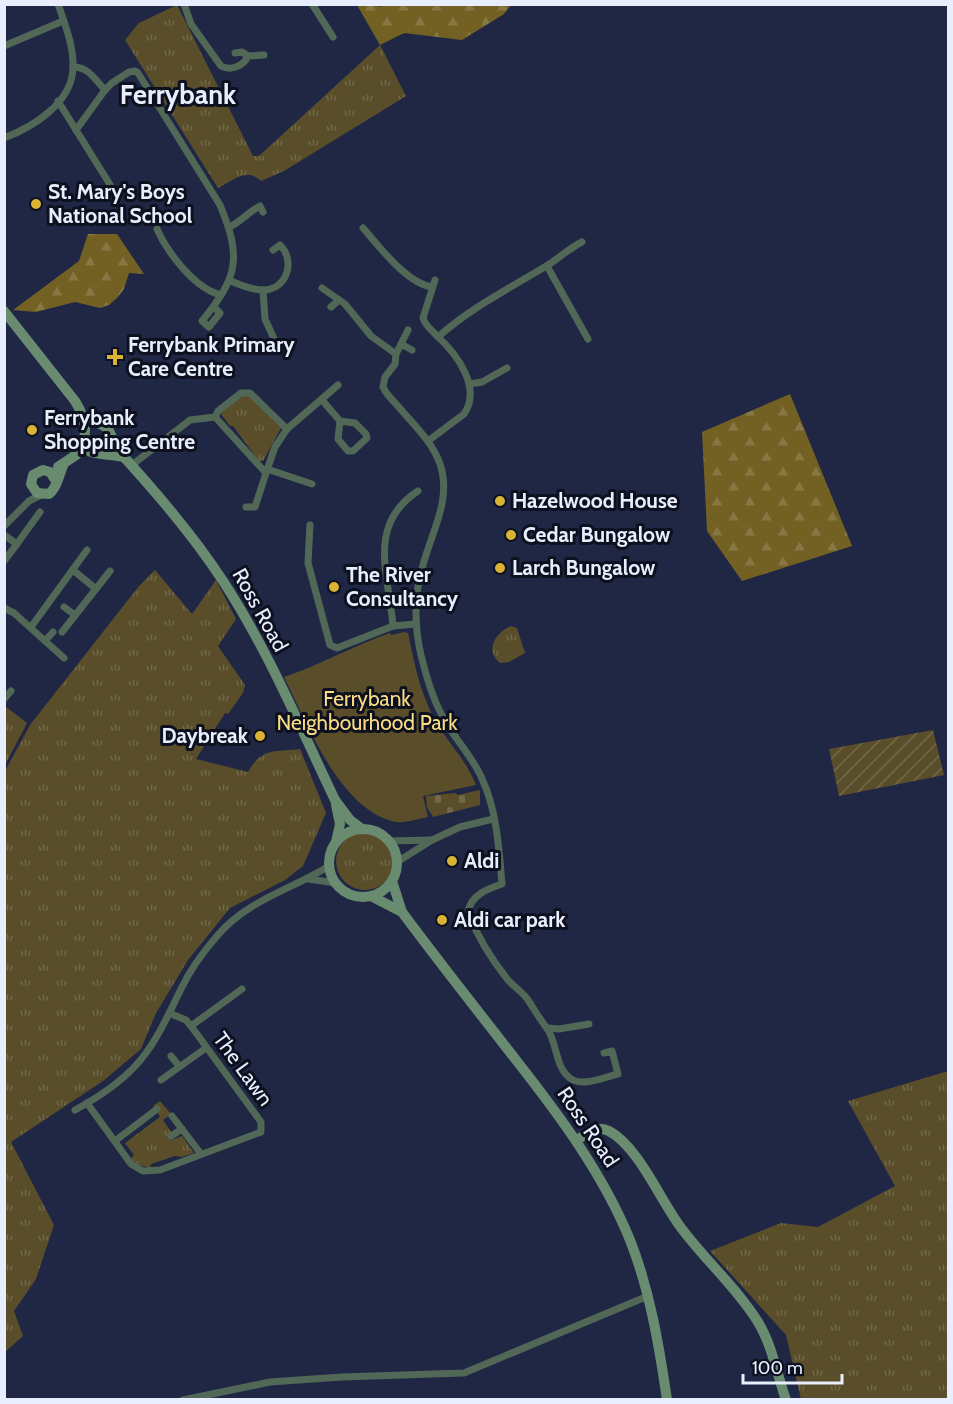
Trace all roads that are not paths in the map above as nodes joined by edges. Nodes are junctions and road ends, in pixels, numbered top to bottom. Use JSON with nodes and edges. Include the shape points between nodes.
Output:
{"nodes":[{"id":1,"x":58,"y":4,"type":"edge"},
{"id":2,"x":184,"y":4,"type":"edge"},
{"id":3,"x":312,"y":4,"type":"edge"},
{"id":4,"x":63,"y":21,"type":"junction"},
{"id":5,"x":333,"y":37,"type":"dead end"},
{"id":6,"x":4,"y":46,"type":"edge"},
{"id":7,"x":235,"y":53,"type":"dead end"},
{"id":8,"x":264,"y":55,"type":"dead end"},
{"id":9,"x":248,"y":56,"type":"junction"},
{"id":10,"x":73,"y":67,"type":"junction"},
{"id":11,"x":105,"y":90,"type":"junction"},
{"id":12,"x":58,"y":101,"type":"junction"},
{"id":13,"x":76,"y":130,"type":"junction"},
{"id":14,"x":4,"y":138,"type":"edge"},
{"id":15,"x":114,"y":191,"type":"dead end"},
{"id":16,"x":263,"y":212,"type":"dead end"},
{"id":17,"x":229,"y":227,"type":"junction"},
{"id":18,"x":363,"y":228,"type":"dead end"},
{"id":19,"x":157,"y":229,"type":"dead end"},
{"id":20,"x":582,"y":242,"type":"dead end"},
{"id":21,"x":273,"y":250,"type":"dead end"},
{"id":22,"x":547,"y":266,"type":"junction"},
{"id":23,"x":231,"y":281,"type":"junction"},
{"id":24,"x":322,"y":288,"type":"dead end"},
{"id":25,"x":263,"y":290,"type":"junction"},
{"id":26,"x":221,"y":295,"type":"junction"},
{"id":27,"x":339,"y":300,"type":"junction"},
{"id":28,"x":214,"y":307,"type":"dead end"},
{"id":29,"x":331,"y":308,"type":"dead end"},
{"id":30,"x":4,"y":311,"type":"edge"},
{"id":31,"x":408,"y":330,"type":"dead end"},
{"id":32,"x":438,"y":337,"type":"junction"},
{"id":33,"x":588,"y":339,"type":"dead end"},
{"id":34,"x":257,"y":344,"type":"dead end"},
{"id":35,"x":402,"y":344,"type":"junction"},
{"id":36,"x":412,"y":350,"type":"dead end"},
{"id":37,"x":396,"y":354,"type":"junction"},
{"id":38,"x":507,"y":368,"type":"dead end"},
{"id":39,"x":470,"y":384,"type":"junction"},
{"id":40,"x":338,"y":385,"type":"dead end"},
{"id":41,"x":322,"y":400,"type":"junction"},
{"id":42,"x":82,"y":415,"type":"junction"},
{"id":43,"x":215,"y":417,"type":"junction"},
{"id":44,"x":340,"y":421,"type":"junction"},
{"id":45,"x":99,"y":424,"type":"junction"},
{"id":46,"x":287,"y":429,"type":"junction"},
{"id":47,"x":85,"y":430,"type":"junction"},
{"id":48,"x":428,"y":441,"type":"junction"},
{"id":49,"x":111,"y":443,"type":"junction"},
{"id":50,"x":84,"y":444,"type":"junction"},
{"id":51,"x":98,"y":453,"type":"junction"},
{"id":52,"x":76,"y":455,"type":"junction"},
{"id":53,"x":128,"y":461,"type":"junction"},
{"id":54,"x":63,"y":466,"type":"junction"},
{"id":55,"x":47,"y":471,"type":"junction"},
{"id":56,"x":266,"y":471,"type":"junction"},
{"id":57,"x":56,"y":481,"type":"junction"},
{"id":58,"x":312,"y":484,"type":"dead end"},
{"id":59,"x":32,"y":487,"type":"junction"},
{"id":60,"x":418,"y":491,"type":"dead end"},
{"id":61,"x":41,"y":495,"type":"junction"},
{"id":62,"x":28,"y":501,"type":"junction"},
{"id":63,"x":246,"y":507,"type":"dead end"},
{"id":64,"x":40,"y":512,"type":"dead end"},
{"id":65,"x":310,"y":525,"type":"dead end"},
{"id":66,"x":4,"y":526,"type":"edge"},
{"id":67,"x":4,"y":535,"type":"edge"},
{"id":68,"x":16,"y":544,"type":"junction"},
{"id":69,"x":87,"y":550,"type":"dead end"},
{"id":70,"x":4,"y":561,"type":"edge"},
{"id":71,"x":73,"y":570,"type":"junction"},
{"id":72,"x":110,"y":571,"type":"dead end"},
{"id":73,"x":96,"y":589,"type":"junction"},
{"id":74,"x":64,"y":607,"type":"dead end"},
{"id":75,"x":4,"y":608,"type":"edge"},
{"id":76,"x":75,"y":615,"type":"junction"},
{"id":77,"x":416,"y":624,"type":"junction"},
{"id":78,"x":393,"y":626,"type":"junction"},
{"id":79,"x":31,"y":627,"type":"junction"},
{"id":80,"x":53,"y":632,"type":"dead end"},
{"id":81,"x":62,"y":632,"type":"dead end"},
{"id":82,"x":45,"y":641,"type":"junction"},
{"id":83,"x":64,"y":658,"type":"dead end"},
{"id":84,"x":4,"y":685,"type":"edge"},
{"id":85,"x":4,"y":699,"type":"edge"},
{"id":86,"x":335,"y":800,"type":"junction"},
{"id":87,"x":493,"y":819,"type":"junction"},
{"id":88,"x":362,"y":829,"type":"junction"},
{"id":89,"x":432,"y":840,"type":"junction"},
{"id":90,"x":389,"y":841,"type":"junction"},
{"id":91,"x":336,"y":843,"type":"junction"},
{"id":92,"x":397,"y":862,"type":"junction"},
{"id":93,"x":329,"y":866,"type":"junction"},
{"id":94,"x":308,"y":879,"type":"junction"},
{"id":95,"x":392,"y":881,"type":"junction"},
{"id":96,"x":336,"y":883,"type":"junction"},
{"id":97,"x":371,"y":896,"type":"junction"},
{"id":98,"x":402,"y":912,"type":"junction"},
{"id":99,"x":242,"y":989,"type":"dead end"},
{"id":100,"x":170,"y":1013,"type":"junction"},
{"id":101,"x":589,"y":1024,"type":"dead end"},
{"id":102,"x":191,"y":1026,"type":"junction"},
{"id":103,"x":547,"y":1028,"type":"junction"},
{"id":104,"x":206,"y":1048,"type":"junction"},
{"id":105,"x":604,"y":1053,"type":"dead end"},
{"id":106,"x":171,"y":1056,"type":"dead end"},
{"id":107,"x":179,"y":1066,"type":"junction"},
{"id":108,"x":161,"y":1080,"type":"dead end"},
{"id":109,"x":87,"y":1103,"type":"junction"},
{"id":110,"x":157,"y":1109,"type":"dead end"},
{"id":111,"x":75,"y":1110,"type":"dead end"},
{"id":112,"x":172,"y":1116,"type":"dead end"},
{"id":113,"x":182,"y":1129,"type":"junction"},
{"id":114,"x":171,"y":1136,"type":"dead end"},
{"id":115,"x":115,"y":1141,"type":"junction"},
{"id":116,"x":576,"y":1141,"type":"junction"},
{"id":117,"x":201,"y":1154,"type":"junction"},
{"id":118,"x":648,"y":1296,"type":"junction"},
{"id":119,"x":183,"y":1400,"type":"edge"},
{"id":120,"x":667,"y":1400,"type":"edge"},
{"id":121,"x":786,"y":1400,"type":"edge"}],
"edges":[{"from":1,"to":4,"type":"street"},
{"from":2,"to":9,"type":"street","via":[[191,24],[220,66],[233,68]]},
{"from":3,"to":5,"type":"street"},
{"from":4,"to":6,"type":"street"},
{"from":4,"to":10,"type":"street"},
{"from":7,"to":9,"type":"street"},
{"from":8,"to":9,"type":"street"},
{"from":10,"to":11,"type":"street","via":[[87,70]]},
{"from":10,"to":12,"type":"street","via":[[70,83]]},
{"from":11,"to":13,"type":"street"},
{"from":11,"to":17,"type":"street","via":[[129,72],[138,73],[220,205]]},
{"from":12,"to":13,"type":"street"},
{"from":12,"to":14,"type":"street","via":[[33,124]]},
{"from":13,"to":15,"type":"street"},
{"from":16,"to":17,"type":"street","via":[[260,206]]},
{"from":17,"to":23,"type":"street","via":[[234,260]]},
{"from":18,"to":32,"type":"street","via":[[408,276],[424,286],[433,284],[423,318]]},
{"from":19,"to":26,"type":"street","via":[[162,242],[185,270],[208,291]]},
{"from":20,"to":22,"type":"street"},
{"from":21,"to":25,"type":"street","via":[[280,246],[284,249],[287,273],[281,283]]},
{"from":22,"to":32,"type":"street","via":[[454,322]]},
{"from":22,"to":33,"type":"street"},
{"from":23,"to":25,"type":"street"},
{"from":23,"to":26,"type":"street"},
{"from":24,"to":27,"type":"street"},
{"from":25,"to":34,"type":"street","via":[[265,319],[275,341],[266,348]]},
{"from":26,"to":28,"type":"street"},
{"from":27,"to":29,"type":"street"},
{"from":27,"to":37,"type":"street","via":[[371,336]]},
{"from":30,"to":42,"type":"main road","via":[[60,380]]},
{"from":31,"to":35,"type":"street"},
{"from":32,"to":39,"type":"street"},
{"from":35,"to":36,"type":"street"},
{"from":35,"to":37,"type":"street"},
{"from":37,"to":48,"type":"street","via":[[383,387]]},
{"from":38,"to":39,"type":"street"},
{"from":39,"to":48,"type":"street","via":[[468,409]]},
{"from":40,"to":41,"type":"street"},
{"from":41,"to":44,"type":"street"},
{"from":41,"to":46,"type":"street"},
{"from":42,"to":45,"type":"main road"},
{"from":42,"to":47,"type":"main road"},
{"from":43,"to":46,"type":"street","via":[[245,392]]},
{"from":43,"to":53,"type":"street","via":[[190,420]]},
{"from":43,"to":56,"type":"street"},
{"from":44,"to":44,"type":"street","via":[[355,423],[366,434],[367,438],[353,451],[348,451],[338,439]]},
{"from":45,"to":47,"type":"main road"},
{"from":45,"to":49,"type":"main road","via":[[108,429]]},
{"from":46,"to":56,"type":"street","via":[[274,447]]},
{"from":47,"to":50,"type":"main road"},
{"from":48,"to":77,"type":"street","via":[[441,466],[444,502],[422,567]]},
{"from":49,"to":51,"type":"main road"},
{"from":49,"to":53,"type":"main road","name":"Ross Road"},
{"from":50,"to":51,"type":"main road","via":[[88,451]]},
{"from":50,"to":52,"type":"main road"},
{"from":51,"to":52,"type":"main road"},
{"from":51,"to":53,"type":"main road"},
{"from":52,"to":54,"type":"main road"},
{"from":53,"to":86,"type":"main road","name":"Ross Road","via":[[191,537],[235,601]]},
{"from":54,"to":55,"type":"main road"},
{"from":54,"to":57,"type":"main road"},
{"from":55,"to":57,"type":"main road"},
{"from":55,"to":59,"type":"main road","via":[[33,475]]},
{"from":56,"to":58,"type":"street"},
{"from":56,"to":63,"type":"street","via":[[255,507]]},
{"from":57,"to":61,"type":"main road","via":[[52,492]]},
{"from":59,"to":61,"type":"main road"},
{"from":59,"to":62,"type":"street"},
{"from":60,"to":78,"type":"street","via":[[392,516],[385,534],[383,556]]},
{"from":61,"to":62,"type":"street"},
{"from":62,"to":66,"type":"street"},
{"from":64,"to":68,"type":"street"},
{"from":65,"to":78,"type":"street","via":[[308,562],[330,645],[337,648]]},
{"from":67,"to":68,"type":"street"},
{"from":68,"to":70,"type":"street"},
{"from":69,"to":71,"type":"street"},
{"from":71,"to":73,"type":"street"},
{"from":71,"to":79,"type":"street"},
{"from":72,"to":73,"type":"street"},
{"from":73,"to":76,"type":"street"},
{"from":74,"to":76,"type":"street"},
{"from":75,"to":79,"type":"street"},
{"from":76,"to":81,"type":"street"},
{"from":77,"to":78,"type":"street"},
{"from":77,"to":87,"type":"street","via":[[432,691],[444,719],[477,767]]},
{"from":79,"to":82,"type":"street"},
{"from":80,"to":82,"type":"street"},
{"from":82,"to":83,"type":"street"},
{"from":84,"to":85,"type":"street","via":[[15,691]]},
{"from":86,"to":88,"type":"main road"},
{"from":86,"to":91,"type":"main road","via":[[340,824]]},
{"from":87,"to":89,"type":"street","via":[[460,827]]},
{"from":87,"to":103,"type":"street","via":[[502,884],[478,894],[468,912],[498,966]]},
{"from":88,"to":90,"type":"main road","via":[[375,831]]},
{"from":88,"to":91,"type":"main road","via":[[348,833]]},
{"from":89,"to":90,"type":"street"},
{"from":89,"to":92,"type":"street"},
{"from":90,"to":92,"type":"main road"},
{"from":91,"to":93,"type":"main road"},
{"from":92,"to":95,"type":"main road"},
{"from":93,"to":94,"type":"street"},
{"from":93,"to":96,"type":"main road"},
{"from":94,"to":96,"type":"street"},
{"from":94,"to":100,"type":"street","via":[[236,917],[195,965]]},
{"from":95,"to":97,"type":"main road"},
{"from":95,"to":98,"type":"main road"},
{"from":96,"to":97,"type":"main road","via":[[351,895]]},
{"from":97,"to":98,"type":"main road"},
{"from":98,"to":116,"type":"main road","name":"Ross Road"},
{"from":99,"to":102,"type":"street"},
{"from":100,"to":102,"type":"street","name":"The Lawn"},
{"from":100,"to":109,"type":"street","via":[[145,1055],[114,1085]]},
{"from":101,"to":103,"type":"street"},
{"from":102,"to":104,"type":"street","name":"The Lawn"},
{"from":103,"to":105,"type":"street","via":[[561,1067],[572,1080],[584,1082],[618,1074],[612,1051]]},
{"from":104,"to":107,"type":"street"},
{"from":104,"to":117,"type":"street","name":"The Lawn","via":[[261,1122],[262,1129]]},
{"from":106,"to":107,"type":"street"},
{"from":107,"to":108,"type":"street"},
{"from":109,"to":111,"type":"street"},
{"from":109,"to":115,"type":"street","name":"The Lawn"},
{"from":110,"to":115,"type":"street"},
{"from":112,"to":113,"type":"street"},
{"from":113,"to":114,"type":"street"},
{"from":113,"to":117,"type":"street"},
{"from":115,"to":117,"type":"street","name":"The Lawn","via":[[131,1164],[143,1171],[160,1170]]},
{"from":116,"to":118,"type":"main road","name":"Ross Road","via":[[617,1211]]},
{"from":116,"to":121,"type":"main road","via":[[590,1131],[602,1129],[629,1149],[680,1227],[757,1321]]},
{"from":118,"to":119,"type":"street","via":[[464,1373],[270,1382]]},
{"from":118,"to":120,"type":"main road","name":"Ross Road"}]}
